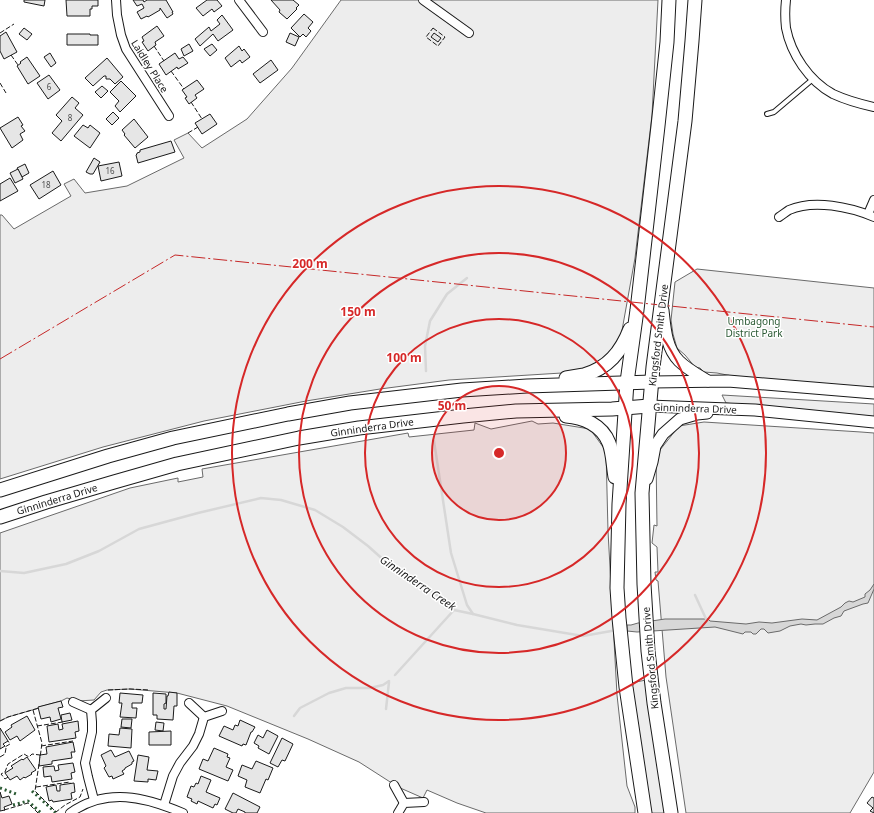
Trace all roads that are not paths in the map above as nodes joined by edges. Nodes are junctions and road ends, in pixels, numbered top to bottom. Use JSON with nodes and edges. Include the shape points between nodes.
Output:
{"nodes":[{"id":1,"x":116,"y":0,"type":"edge"},
{"id":2,"x":239,"y":0,"type":"edge"},
{"id":3,"x":423,"y":0,"type":"edge"},
{"id":4,"x":669,"y":0,"type":"edge"},
{"id":5,"x":695,"y":0,"type":"edge"},
{"id":6,"x":786,"y":0,"type":"edge"},
{"id":7,"x":263,"y":32,"type":"dead end"},
{"id":8,"x":469,"y":33,"type":"dead end"},
{"id":9,"x":813,"y":79,"type":"junction"},
{"id":10,"x":874,"y":107,"type":"edge"},
{"id":11,"x":767,"y":114,"type":"dead end"},
{"id":12,"x":169,"y":116,"type":"dead end"},
{"id":13,"x":874,"y":200,"type":"edge"},
{"id":14,"x":871,"y":216,"type":"edge"},
{"id":15,"x":779,"y":217,"type":"dead end"},
{"id":16,"x":662,"y":300,"type":"junction"},
{"id":17,"x":636,"y":310,"type":"junction"},
{"id":18,"x":708,"y":381,"type":"junction"},
{"id":19,"x":627,"y":382,"type":"junction"},
{"id":20,"x":652,"y":382,"type":"junction"},
{"id":21,"x":526,"y":386,"type":"junction"},
{"id":22,"x":874,"y":393,"type":"edge"},
{"id":23,"x":649,"y":406,"type":"junction"},
{"id":24,"x":625,"y":408,"type":"junction"},
{"id":25,"x":756,"y":410,"type":"junction"},
{"id":26,"x":516,"y":411,"type":"junction"},
{"id":27,"x":874,"y":422,"type":"edge"},
{"id":28,"x":0,"y":490,"type":"edge"},
{"id":29,"x":642,"y":493,"type":"junction"},
{"id":30,"x":619,"y":504,"type":"junction"},
{"id":31,"x":0,"y":517,"type":"edge"},
{"id":32,"x":106,"y":698,"type":"dead end"},
{"id":33,"x":73,"y":702,"type":"dead end"},
{"id":34,"x":189,"y":703,"type":"dead end"},
{"id":35,"x":91,"y":710,"type":"junction"},
{"id":36,"x":222,"y":711,"type":"dead end"},
{"id":37,"x":204,"y":717,"type":"junction"},
{"id":38,"x":394,"y":786,"type":"dead end"},
{"id":39,"x":94,"y":800,"type":"junction"},
{"id":40,"x":424,"y":802,"type":"dead end"},
{"id":41,"x":404,"y":803,"type":"junction"},
{"id":42,"x":164,"y":805,"type":"junction"},
{"id":43,"x":70,"y":813,"type":"edge"},
{"id":44,"x":184,"y":813,"type":"edge"},
{"id":45,"x":398,"y":813,"type":"edge"},
{"id":46,"x":645,"y":813,"type":"edge"},
{"id":47,"x":672,"y":813,"type":"edge"}],
"edges":[{"from":1,"to":12,"type":"street","name":"Laidley Place","via":[[121,36],[126,49]]},
{"from":2,"to":7,"type":"street"},
{"from":3,"to":8,"type":"street"},
{"from":4,"to":17,"type":"main road","via":[[667,42]]},
{"from":5,"to":16,"type":"main road","name":"Kingsford Smith Drive","via":[[685,121]]},
{"from":6,"to":9,"type":"street","via":[[786,28],[790,43],[799,61]]},
{"from":9,"to":10,"type":"street","via":[[822,87],[845,99]]},
{"from":9,"to":11,"type":"lane","via":[[774,112]]},
{"from":13,"to":14,"type":"street"},
{"from":14,"to":15,"type":"street","via":[[848,208],[813,204],[801,206]]},
{"from":16,"to":18,"type":"main road","via":[[672,352],[679,361]]},
{"from":16,"to":20,"type":"main road","name":"Kingsford Smith Drive"},
{"from":17,"to":19,"type":"main road"},
{"from":17,"to":21,"type":"main road","via":[[621,348],[605,365],[584,375]]},
{"from":18,"to":20,"type":"main road"},
{"from":18,"to":22,"type":"main road"},
{"from":19,"to":20,"type":"main road"},
{"from":19,"to":21,"type":"main road"},
{"from":19,"to":24,"type":"main road"},
{"from":20,"to":23,"type":"main road","name":"Kingsford Smith Drive"},
{"from":21,"to":28,"type":"main road","via":[[456,390],[350,403],[288,414],[173,438]]},
{"from":23,"to":24,"type":"main road","name":"Ginninderra Drive"},
{"from":23,"to":25,"type":"main road","name":"Ginninderra Drive"},
{"from":23,"to":29,"type":"main road","name":"Kingsford Smith Drive"},
{"from":24,"to":26,"type":"main road","name":"Ginninderra Drive"},
{"from":24,"to":30,"type":"main road"},
{"from":25,"to":27,"type":"main road","name":"Ginninderra Drive"},
{"from":25,"to":29,"type":"main road","via":[[697,414],[680,420],[663,434],[655,446]]},
{"from":26,"to":30,"type":"main road","via":[[574,416],[597,427],[610,447]]},
{"from":26,"to":31,"type":"main road","name":"Ginninderra Drive","via":[[359,428],[240,450],[177,464]]},
{"from":29,"to":47,"type":"main road","name":"Kingsford Smith Drive","via":[[648,651]]},
{"from":30,"to":46,"type":"main road","via":[[617,588],[622,651]]},
{"from":32,"to":35,"type":"street"},
{"from":33,"to":35,"type":"street"},
{"from":34,"to":37,"type":"street"},
{"from":35,"to":39,"type":"street","via":[[92,732],[85,763]]},
{"from":36,"to":37,"type":"street"},
{"from":37,"to":42,"type":"street","via":[[200,734],[173,776]]},
{"from":38,"to":41,"type":"street"},
{"from":39,"to":42,"type":"street","via":[[130,797]]},
{"from":39,"to":43,"type":"street"},
{"from":40,"to":41,"type":"street"},
{"from":41,"to":45,"type":"street"},
{"from":42,"to":44,"type":"street"}]}
